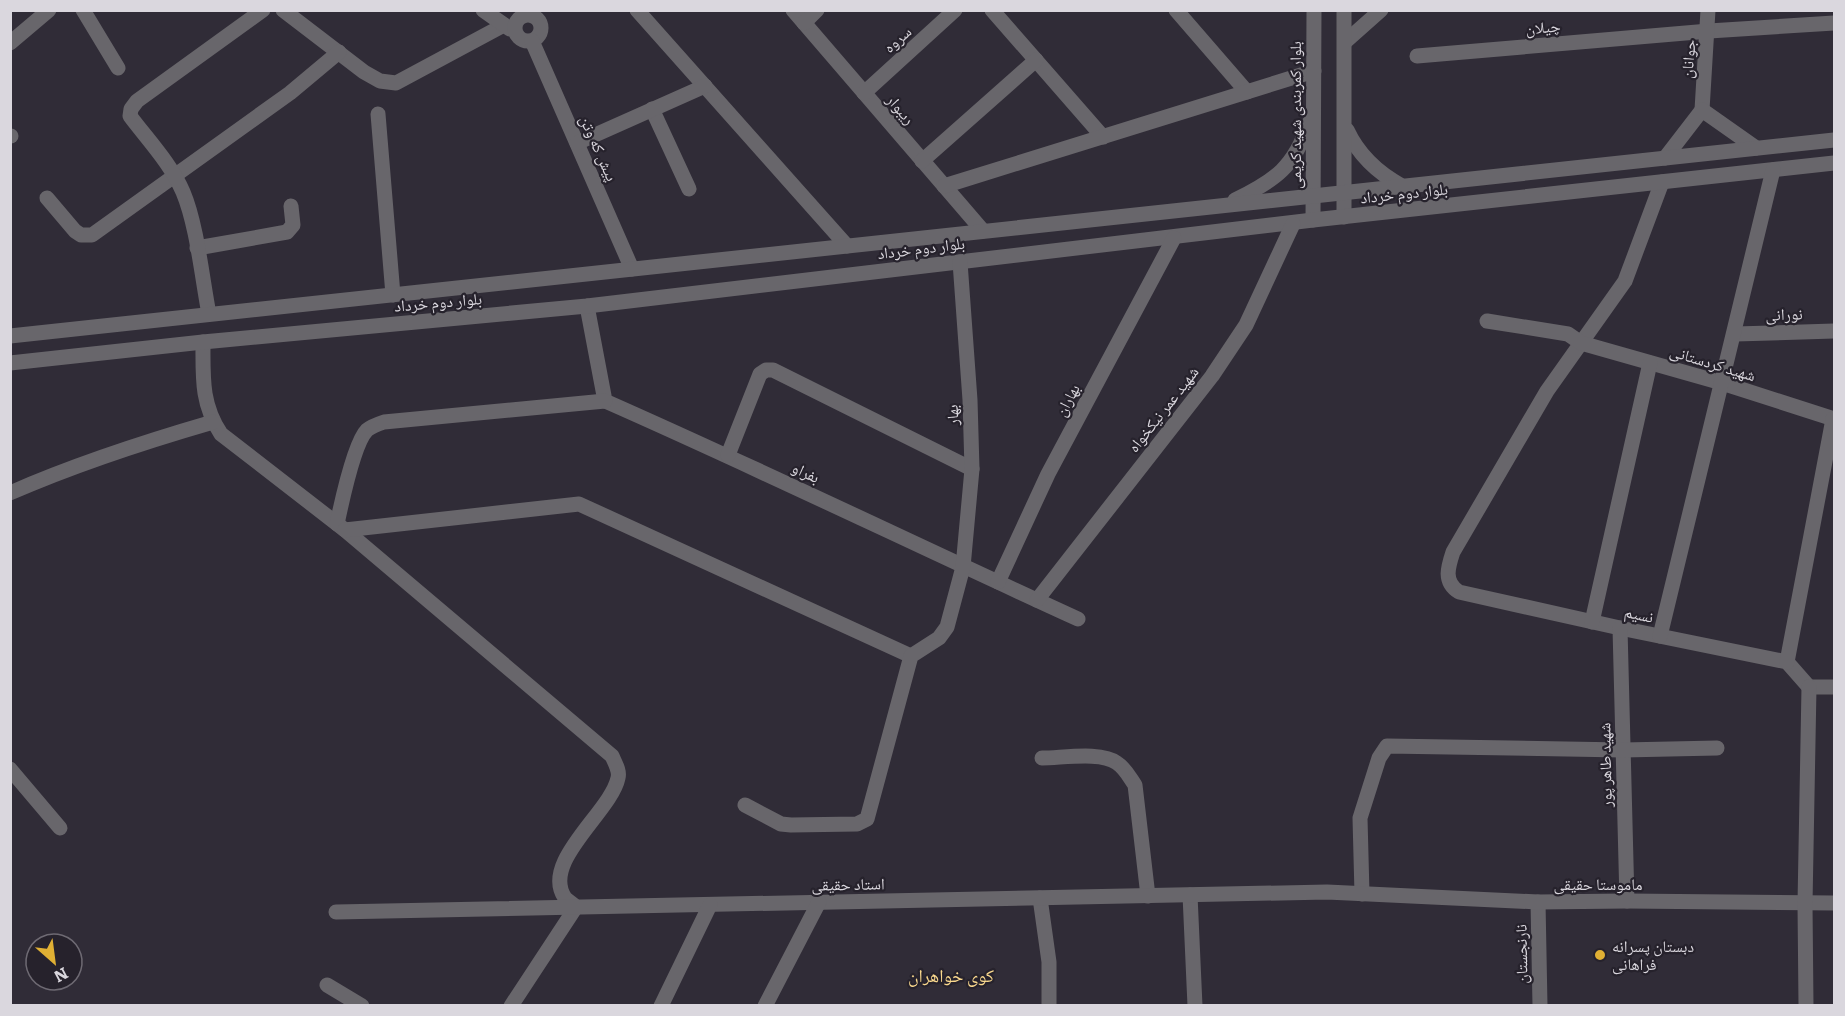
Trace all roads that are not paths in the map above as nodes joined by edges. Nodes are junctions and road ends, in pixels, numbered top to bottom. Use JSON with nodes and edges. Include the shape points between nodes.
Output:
{"nodes":[{"id":1,"x":50,"y":10,"type":"edge"},
{"id":2,"x":83,"y":10,"type":"edge"},
{"id":3,"x":263,"y":10,"type":"edge"},
{"id":4,"x":283,"y":10,"type":"edge"},
{"id":5,"x":483,"y":10,"type":"edge"},
{"id":6,"x":637,"y":10,"type":"edge"},
{"id":7,"x":793,"y":10,"type":"edge"},
{"id":8,"x":817,"y":10,"type":"edge"},
{"id":9,"x":955,"y":10,"type":"edge"},
{"id":10,"x":992,"y":10,"type":"edge"},
{"id":11,"x":1176,"y":10,"type":"edge"},
{"id":12,"x":1314,"y":10,"type":"edge"},
{"id":13,"x":1344,"y":10,"type":"edge"},
{"id":14,"x":1381,"y":10,"type":"edge"},
{"id":15,"x":1708,"y":10,"type":"edge"},
{"id":16,"x":539,"y":15,"type":"edge"},
{"id":17,"x":804,"y":23,"type":"junction"},
{"id":18,"x":1834,"y":23,"type":"edge"},
{"id":19,"x":510,"y":29,"type":"junction"},
{"id":20,"x":1708,"y":31,"type":"junction"},
{"id":21,"x":532,"y":41,"type":"junction"},
{"id":22,"x":1345,"y":42,"type":"junction"},
{"id":23,"x":10,"y":43,"type":"edge"},
{"id":24,"x":339,"y":52,"type":"junction"},
{"id":25,"x":1417,"y":56,"type":"dead end"},
{"id":26,"x":1036,"y":60,"type":"junction"},
{"id":27,"x":118,"y":68,"type":"dead end"},
{"id":28,"x":1314,"y":71,"type":"junction"},
{"id":29,"x":705,"y":86,"type":"junction"},
{"id":30,"x":1247,"y":92,"type":"junction"},
{"id":31,"x":864,"y":93,"type":"junction"},
{"id":32,"x":652,"y":109,"type":"junction"},
{"id":33,"x":1701,"y":110,"type":"junction"},
{"id":34,"x":1313,"y":112,"type":"junction"},
{"id":35,"x":378,"y":114,"type":"dead end"},
{"id":36,"x":1345,"y":126,"type":"junction"},
{"id":37,"x":1102,"y":137,"type":"junction"},
{"id":38,"x":1834,"y":140,"type":"edge"},
{"id":39,"x":577,"y":143,"type":"junction"},
{"id":40,"x":1756,"y":148,"type":"junction"},
{"id":41,"x":1665,"y":158,"type":"junction"},
{"id":42,"x":922,"y":161,"type":"junction"},
{"id":43,"x":1834,"y":163,"type":"edge"},
{"id":44,"x":1773,"y":170,"type":"junction"},
{"id":45,"x":175,"y":176,"type":"junction"},
{"id":46,"x":1476,"y":178,"type":"junction"},
{"id":47,"x":1662,"y":182,"type":"junction"},
{"id":48,"x":944,"y":186,"type":"junction"},
{"id":49,"x":1402,"y":186,"type":"junction"},
{"id":50,"x":688,"y":189,"type":"dead end"},
{"id":51,"x":1345,"y":193,"type":"junction"},
{"id":52,"x":1313,"y":196,"type":"junction"},
{"id":53,"x":47,"y":198,"type":"dead end"},
{"id":54,"x":1475,"y":203,"type":"junction"},
{"id":55,"x":291,"y":206,"type":"dead end"},
{"id":56,"x":1224,"y":206,"type":"junction"},
{"id":57,"x":1344,"y":217,"type":"junction"},
{"id":58,"x":1313,"y":220,"type":"junction"},
{"id":59,"x":1293,"y":224,"type":"junction"},
{"id":60,"x":983,"y":231,"type":"junction"},
{"id":61,"x":1174,"y":238,"type":"junction"},
{"id":62,"x":847,"y":246,"type":"junction"},
{"id":63,"x":197,"y":249,"type":"junction"},
{"id":64,"x":960,"y":262,"type":"junction"},
{"id":65,"x":632,"y":269,"type":"junction"},
{"id":66,"x":393,"y":295,"type":"junction"},
{"id":67,"x":587,"y":306,"type":"junction"},
{"id":68,"x":209,"y":314,"type":"junction"},
{"id":69,"x":1487,"y":321,"type":"dead end"},
{"id":70,"x":1834,"y":331,"type":"edge"},
{"id":71,"x":1735,"y":334,"type":"junction"},
{"id":72,"x":10,"y":336,"type":"edge"},
{"id":73,"x":203,"y":342,"type":"junction"},
{"id":74,"x":1581,"y":343,"type":"junction"},
{"id":75,"x":10,"y":363,"type":"edge"},
{"id":76,"x":1650,"y":363,"type":"junction"},
{"id":77,"x":1722,"y":383,"type":"junction"},
{"id":78,"x":605,"y":401,"type":"junction"},
{"id":79,"x":1834,"y":419,"type":"edge"},
{"id":80,"x":213,"y":422,"type":"junction"},
{"id":81,"x":728,"y":455,"type":"junction"},
{"id":82,"x":972,"y":469,"type":"junction"},
{"id":83,"x":10,"y":493,"type":"edge"},
{"id":84,"x":341,"y":527,"type":"junction"},
{"id":85,"x":963,"y":567,"type":"junction"},
{"id":86,"x":998,"y":582,"type":"junction"},
{"id":87,"x":1036,"y":600,"type":"junction"},
{"id":88,"x":1078,"y":619,"type":"dead end"},
{"id":89,"x":1592,"y":622,"type":"junction"},
{"id":90,"x":1620,"y":628,"type":"junction"},
{"id":91,"x":1660,"y":636,"type":"junction"},
{"id":92,"x":911,"y":656,"type":"junction"},
{"id":93,"x":1787,"y":662,"type":"junction"},
{"id":94,"x":1809,"y":687,"type":"junction"},
{"id":95,"x":1834,"y":687,"type":"edge"},
{"id":96,"x":1717,"y":748,"type":"dead end"},
{"id":97,"x":1623,"y":750,"type":"junction"},
{"id":98,"x":1042,"y":758,"type":"dead end"},
{"id":99,"x":10,"y":769,"type":"edge"},
{"id":100,"x":745,"y":805,"type":"dead end"},
{"id":101,"x":60,"y":828,"type":"dead end"},
{"id":102,"x":1362,"y":894,"type":"junction"},
{"id":103,"x":1190,"y":895,"type":"junction"},
{"id":104,"x":1148,"y":896,"type":"junction"},
{"id":105,"x":1040,"y":898,"type":"junction"},
{"id":106,"x":1627,"y":901,"type":"junction"},
{"id":107,"x":819,"y":902,"type":"junction"},
{"id":108,"x":1538,"y":902,"type":"junction"},
{"id":109,"x":1834,"y":903,"type":"edge"},
{"id":110,"x":1805,"y":904,"type":"junction"},
{"id":111,"x":710,"y":905,"type":"junction"},
{"id":112,"x":576,"y":907,"type":"junction"},
{"id":113,"x":336,"y":912,"type":"dead end"},
{"id":114,"x":327,"y":985,"type":"dead end"},
{"id":115,"x":362,"y":1005,"type":"edge"},
{"id":116,"x":511,"y":1005,"type":"edge"},
{"id":117,"x":661,"y":1005,"type":"edge"},
{"id":118,"x":765,"y":1005,"type":"edge"},
{"id":119,"x":1049,"y":1005,"type":"edge"},
{"id":120,"x":1195,"y":1005,"type":"edge"},
{"id":121,"x":1540,"y":1005,"type":"edge"},
{"id":122,"x":1806,"y":1005,"type":"edge"}],
"edges":[{"from":1,"to":23,"type":"street"},
{"from":2,"to":27,"type":"street"},
{"from":3,"to":45,"type":"street","via":[[131,109],[130,116]]},
{"from":4,"to":24,"type":"street"},
{"from":5,"to":19,"type":"street"},
{"from":6,"to":29,"type":"street"},
{"from":7,"to":17,"type":"street","name":"ریبوار"},
{"from":8,"to":17,"type":"street"},
{"from":9,"to":31,"type":"street","name":"سروه"},
{"from":10,"to":26,"type":"street"},
{"from":11,"to":30,"type":"street"},
{"from":12,"to":28,"type":"street","name":"بلوار کمربندی شهید کریمی"},
{"from":13,"to":22,"type":"street"},
{"from":14,"to":22,"type":"street"},
{"from":15,"to":20,"type":"street","name":"جوانان"},
{"from":16,"to":19,"type":"street","via":[[523,15]]},
{"from":16,"to":21,"type":"street","via":[[540,34]]},
{"from":17,"to":31,"type":"street","name":"ریبوار"},
{"from":18,"to":20,"type":"street","name":"چیلان"},
{"from":19,"to":21,"type":"street","via":[[522,40]]},
{"from":19,"to":24,"type":"street","via":[[396,83],[380,81]]},
{"from":20,"to":25,"type":"street","name":"چیلان"},
{"from":20,"to":33,"type":"street","name":"جوانان"},
{"from":21,"to":39,"type":"street","name":"پیش که وتن"},
{"from":22,"to":36,"type":"street"},
{"from":24,"to":45,"type":"street","via":[[290,93]]},
{"from":26,"to":37,"type":"street"},
{"from":26,"to":42,"type":"street"},
{"from":28,"to":30,"type":"street"},
{"from":28,"to":34,"type":"street","name":"بلوار کمربندی شهید کریمی"},
{"from":29,"to":32,"type":"street"},
{"from":29,"to":62,"type":"street"},
{"from":30,"to":37,"type":"street"},
{"from":31,"to":42,"type":"street","name":"ریبوار"},
{"from":32,"to":39,"type":"street"},
{"from":32,"to":50,"type":"street"},
{"from":33,"to":40,"type":"street"},
{"from":33,"to":41,"type":"street"},
{"from":34,"to":52,"type":"street","name":"بلوار کمربندی شهید کریمی"},
{"from":34,"to":56,"type":"street","via":[[1298,153],[1288,165],[1257,189]]},
{"from":35,"to":66,"type":"street"},
{"from":36,"to":49,"type":"street","via":[[1365,158],[1385,177]]},
{"from":36,"to":51,"type":"street"},
{"from":37,"to":48,"type":"street"},
{"from":38,"to":40,"type":"street","name":"بلوار دوم خرداد"},
{"from":39,"to":65,"type":"street","name":"پیش که وتن"},
{"from":40,"to":41,"type":"street","name":"بلوار دوم خرداد"},
{"from":41,"to":46,"type":"street","name":"بلوار دوم خرداد"},
{"from":42,"to":48,"type":"street","name":"ریبوار"},
{"from":43,"to":44,"type":"street","name":"بلوار دوم خرداد"},
{"from":44,"to":47,"type":"street","name":"بلوار دوم خرداد"},
{"from":44,"to":71,"type":"street"},
{"from":45,"to":53,"type":"street","via":[[92,235],[75,231]]},
{"from":45,"to":63,"type":"street","via":[[184,193]]},
{"from":46,"to":49,"type":"street","name":"بلوار دوم خرداد"},
{"from":46,"to":54,"type":"street"},
{"from":47,"to":54,"type":"street","name":"بلوار دوم خرداد"},
{"from":47,"to":74,"type":"street","via":[[1625,281]]},
{"from":48,"to":60,"type":"street","name":"ریبوار"},
{"from":49,"to":51,"type":"street","name":"بلوار دوم خرداد"},
{"from":51,"to":52,"type":"street","name":"بلوار دوم خرداد"},
{"from":51,"to":57,"type":"street"},
{"from":52,"to":56,"type":"street","name":"بلوار دوم خرداد"},
{"from":52,"to":58,"type":"street","name":"بلوار کمربندی شهید کریمی"},
{"from":54,"to":57,"type":"street","name":"بلوار دوم خرداد"},
{"from":55,"to":63,"type":"street","via":[[293,225],[287,232]]},
{"from":56,"to":60,"type":"street","name":"بلوار دوم خرداد"},
{"from":57,"to":58,"type":"street","name":"بلوار دوم خرداد"},
{"from":58,"to":59,"type":"street","name":"بلوار دوم خرداد"},
{"from":59,"to":61,"type":"street","name":"بلوار دوم خرداد"},
{"from":59,"to":87,"type":"street","name":"شهید عمر نیکخواه","via":[[1246,324],[1212,376]]},
{"from":60,"to":62,"type":"street","name":"بلوار دوم خرداد"},
{"from":61,"to":64,"type":"street","name":"بلوار دوم خرداد"},
{"from":61,"to":86,"type":"street","name":"بهاران","via":[[1048,474]]},
{"from":62,"to":65,"type":"street","name":"بلوار دوم خرداد"},
{"from":63,"to":68,"type":"street"},
{"from":64,"to":67,"type":"street","name":"بلوار دوم خرداد"},
{"from":64,"to":82,"type":"street","name":"بهار"},
{"from":65,"to":66,"type":"street","name":"بلوار دوم خرداد"},
{"from":66,"to":68,"type":"street","name":"بلوار دوم خرداد"},
{"from":67,"to":73,"type":"street","name":"بلوار دوم خرداد"},
{"from":67,"to":78,"type":"street"},
{"from":68,"to":72,"type":"street","name":"بلوار دوم خرداد"},
{"from":69,"to":74,"type":"street","name":"شهید کردستانی","via":[[1568,334]]},
{"from":70,"to":71,"type":"street","name":"نورانی"},
{"from":71,"to":77,"type":"street"},
{"from":73,"to":75,"type":"street","name":"بلوار دوم خرداد"},
{"from":73,"to":80,"type":"street","via":[[203,391]]},
{"from":74,"to":76,"type":"street","name":"شهید کردستانی"},
{"from":74,"to":89,"type":"street","name":"نسیم","via":[[1547,391],[1453,552],[1448,581],[1459,592]]},
{"from":76,"to":77,"type":"street","name":"شهید کردستانی"},
{"from":76,"to":89,"type":"street"},
{"from":77,"to":79,"type":"street","name":"شهید کردستانی"},
{"from":77,"to":91,"type":"street"},
{"from":78,"to":81,"type":"street","name":"بفراو"},
{"from":78,"to":84,"type":"street","via":[[374,425],[360,441],[345,487]]},
{"from":79,"to":93,"type":"street"},
{"from":80,"to":83,"type":"street","via":[[72,467]]},
{"from":80,"to":84,"type":"street","via":[[221,434]]},
{"from":81,"to":82,"type":"street","via":[[760,374],[773,370]]},
{"from":81,"to":85,"type":"street","name":"بفراو"},
{"from":82,"to":85,"type":"street","name":"بهار"},
{"from":84,"to":92,"type":"street","via":[[579,504]]},
{"from":84,"to":112,"type":"street","via":[[612,756],[618,778],[612,792],[571,850],[561,872],[561,887]]},
{"from":85,"to":86,"type":"street","name":"بفراو"},
{"from":85,"to":92,"type":"street","name":"بهار","via":[[947,627],[939,638]]},
{"from":86,"to":87,"type":"street","name":"بفراو"},
{"from":87,"to":88,"type":"street","name":"بفراو"},
{"from":89,"to":90,"type":"street","name":"نسیم"},
{"from":90,"to":91,"type":"street","name":"نسیم"},
{"from":90,"to":97,"type":"street","name":"شهید طاهر پور"},
{"from":91,"to":93,"type":"street","name":"نسیم"},
{"from":92,"to":100,"type":"street","via":[[867,819],[857,825],[782,824]]},
{"from":93,"to":94,"type":"street"},
{"from":94,"to":95,"type":"street"},
{"from":94,"to":110,"type":"street"},
{"from":96,"to":97,"type":"street"},
{"from":97,"to":102,"type":"street","via":[[1387,746],[1379,758],[1360,818]]},
{"from":97,"to":106,"type":"street","name":"شهید طاهر پور"},
{"from":98,"to":104,"type":"street","via":[[1100,757],[1117,762],[1126,772],[1135,785]]},
{"from":99,"to":101,"type":"street"},
{"from":102,"to":103,"type":"street","name":"استاد حقیقی"},
{"from":102,"to":108,"type":"street","name":"ماموستا حقیقی"},
{"from":103,"to":104,"type":"street","name":"استاد حقیقی"},
{"from":103,"to":120,"type":"street"},
{"from":104,"to":105,"type":"street","name":"استاد حقیقی"},
{"from":105,"to":107,"type":"street","name":"استاد حقیقی"},
{"from":105,"to":119,"type":"street","via":[[1049,962]]},
{"from":106,"to":108,"type":"street","name":"ماموستا حقیقی"},
{"from":106,"to":110,"type":"street","name":"ماموستا حقیقی"},
{"from":107,"to":111,"type":"street","name":"استاد حقیقی"},
{"from":107,"to":118,"type":"street"},
{"from":108,"to":121,"type":"street","name":"نارنجستان"},
{"from":109,"to":110,"type":"street","name":"ماموستا حقیقی"},
{"from":110,"to":122,"type":"street"},
{"from":111,"to":112,"type":"street","name":"استاد حقیقی"},
{"from":111,"to":117,"type":"street"},
{"from":112,"to":113,"type":"street","name":"استاد حقیقی"},
{"from":112,"to":116,"type":"street"},
{"from":114,"to":115,"type":"street"}]}
